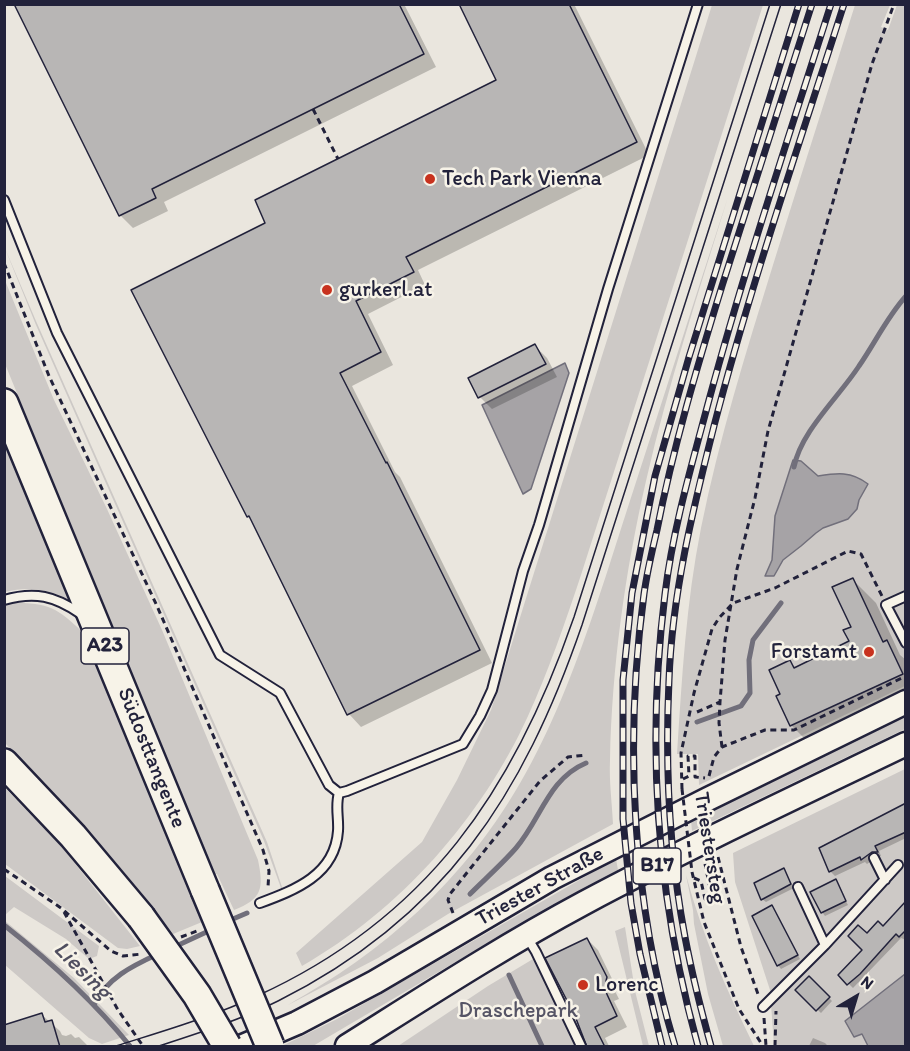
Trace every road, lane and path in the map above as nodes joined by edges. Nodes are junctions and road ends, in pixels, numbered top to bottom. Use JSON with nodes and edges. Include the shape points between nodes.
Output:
{"nodes":[{"id":1,"x":698,"y":4,"type":"edge"},
{"id":2,"x":894,"y":4,"type":"edge"},
{"id":3,"x":313,"y":109,"type":"dead end"},
{"id":4,"x":338,"y":159,"type":"dead end"},
{"id":5,"x":4,"y":201,"type":"edge"},
{"id":6,"x":4,"y":263,"type":"edge"},
{"id":7,"x":4,"y":403,"type":"edge"},
{"id":8,"x":906,"y":596,"type":"edge"},
{"id":9,"x":4,"y":600,"type":"edge"},
{"id":10,"x":733,"y":603,"type":"junction"},
{"id":11,"x":886,"y":605,"type":"junction"},
{"id":12,"x":95,"y":623,"type":"junction"},
{"id":13,"x":906,"y":643,"type":"edge"},
{"id":14,"x":906,"y":676,"type":"edge"},
{"id":15,"x":720,"y":702,"type":"junction"},
{"id":16,"x":906,"y":702,"type":"edge"},
{"id":17,"x":697,"y":712,"type":"dead end"},
{"id":18,"x":906,"y":744,"type":"edge"},
{"id":19,"x":722,"y":747,"type":"junction"},
{"id":20,"x":586,"y":755,"type":"dead end"},
{"id":21,"x":4,"y":763,"type":"edge"},
{"id":22,"x":696,"y":777,"type":"dead end"},
{"id":23,"x":709,"y":778,"type":"dead end"},
{"id":24,"x":683,"y":779,"type":"junction"},
{"id":25,"x":339,"y":793,"type":"junction"},
{"id":26,"x":874,"y":858,"type":"dead end"},
{"id":27,"x":898,"y":865,"type":"dead end"},
{"id":28,"x":694,"y":867,"type":"dead end"},
{"id":29,"x":4,"y":869,"type":"edge"},
{"id":30,"x":684,"y":872,"type":"dead end"},
{"id":31,"x":694,"y":878,"type":"junction"},
{"id":32,"x":885,"y":880,"type":"junction"},
{"id":33,"x":798,"y":887,"type":"dead end"},
{"id":34,"x":260,"y":903,"type":"joint"},
{"id":35,"x":61,"y":908,"type":"junction"},
{"id":36,"x":454,"y":915,"type":"dead end"},
{"id":37,"x":197,"y":931,"type":"dead end"},
{"id":38,"x":526,"y":936,"type":"junction"},
{"id":39,"x":175,"y":940,"type":"dead end"},
{"id":40,"x":825,"y":945,"type":"junction"},
{"id":41,"x":142,"y":954,"type":"dead end"},
{"id":42,"x":776,"y":994,"type":"junction"},
{"id":43,"x":763,"y":1007,"type":"junction"},
{"id":44,"x":143,"y":1047,"type":"edge"},
{"id":45,"x":227,"y":1047,"type":"edge"},
{"id":46,"x":243,"y":1047,"type":"edge"},
{"id":47,"x":270,"y":1047,"type":"edge"},
{"id":48,"x":347,"y":1047,"type":"edge"},
{"id":49,"x":581,"y":1047,"type":"edge"},
{"id":50,"x":765,"y":1047,"type":"edge"},
{"id":51,"x":775,"y":1047,"type":"edge"}],
"edges":[{"from":1,"to":25,"type":"lane","via":[[523,571],[492,690],[463,744]]},
{"from":2,"to":10,"type":"path","via":[[872,64],[768,431]]},
{"from":3,"to":4,"type":"path"},
{"from":5,"to":25,"type":"lane","via":[[57,333],[220,655],[280,693],[329,785]]},
{"from":6,"to":34,"type":"path","via":[[49,376],[157,606],[262,850],[269,877],[267,892]]},
{"from":7,"to":12,"type":"highway","name":"Südosttangente","number":"A23"},
{"from":8,"to":11,"type":"lane"},
{"from":9,"to":12,"type":"lane","via":[[23,594],[45,597],[67,604]]},
{"from":10,"to":11,"type":"path","via":[[775,588],[848,552],[861,554]]},
{"from":10,"to":15,"type":"path","via":[[725,640]]},
{"from":10,"to":24,"type":"path","via":[[712,629],[681,753]]},
{"from":11,"to":13,"type":"lane"},
{"from":12,"to":47,"type":"highway","name":"Südosttangente","number":"A23","bridge":true},
{"from":14,"to":19,"type":"path","via":[[794,730],[765,730]]},
{"from":15,"to":17,"type":"path"},
{"from":15,"to":19,"type":"path"},
{"from":16,"to":46,"type":"main road","name":"Triester Straße","number":"B17","via":[[552,878],[375,982]]},
{"from":18,"to":38,"type":"main road","name":"Triester Straße","number":"B17","via":[[710,838]]},
{"from":19,"to":23,"type":"path","via":[[714,757]]},
{"from":20,"to":36,"type":"path","via":[[568,757],[540,781],[450,894],[448,900]]},
{"from":21,"to":45,"type":"highway","bridge":true,"via":[[141,916],[197,995]]},
{"from":22,"to":24,"type":"path","via":[[695,756],[688,756],[689,776]]},
{"from":24,"to":31,"type":"path","name":"Triestersteg","bridge":true},
{"from":25,"to":34,"type":"lane","via":[[338,832],[326,866],[312,880]]},
{"from":26,"to":32,"type":"lane"},
{"from":27,"to":32,"type":"lane"},
{"from":28,"to":30,"type":"path"},
{"from":29,"to":35,"type":"path"},
{"from":31,"to":43,"type":"path","via":[[701,881],[705,899],[712,898],[704,862],[717,856],[741,947]]},
{"from":31,"to":50,"type":"path","name":"Triestersteg","via":[[704,922],[739,1009]]},
{"from":32,"to":40,"type":"lane"},
{"from":33,"to":40,"type":"lane"},
{"from":35,"to":41,"type":"path","via":[[117,954]]},
{"from":35,"to":44,"type":"path"},
{"from":37,"to":39,"type":"path"},
{"from":38,"to":48,"type":"main road","name":"Triester Straße","number":"B17"},
{"from":38,"to":49,"type":"lane"},
{"from":40,"to":42,"type":"lane"},
{"from":42,"to":43,"type":"lane"},
{"from":42,"to":51,"type":"path"},
{"from":43,"to":50,"type":"path"}]}
